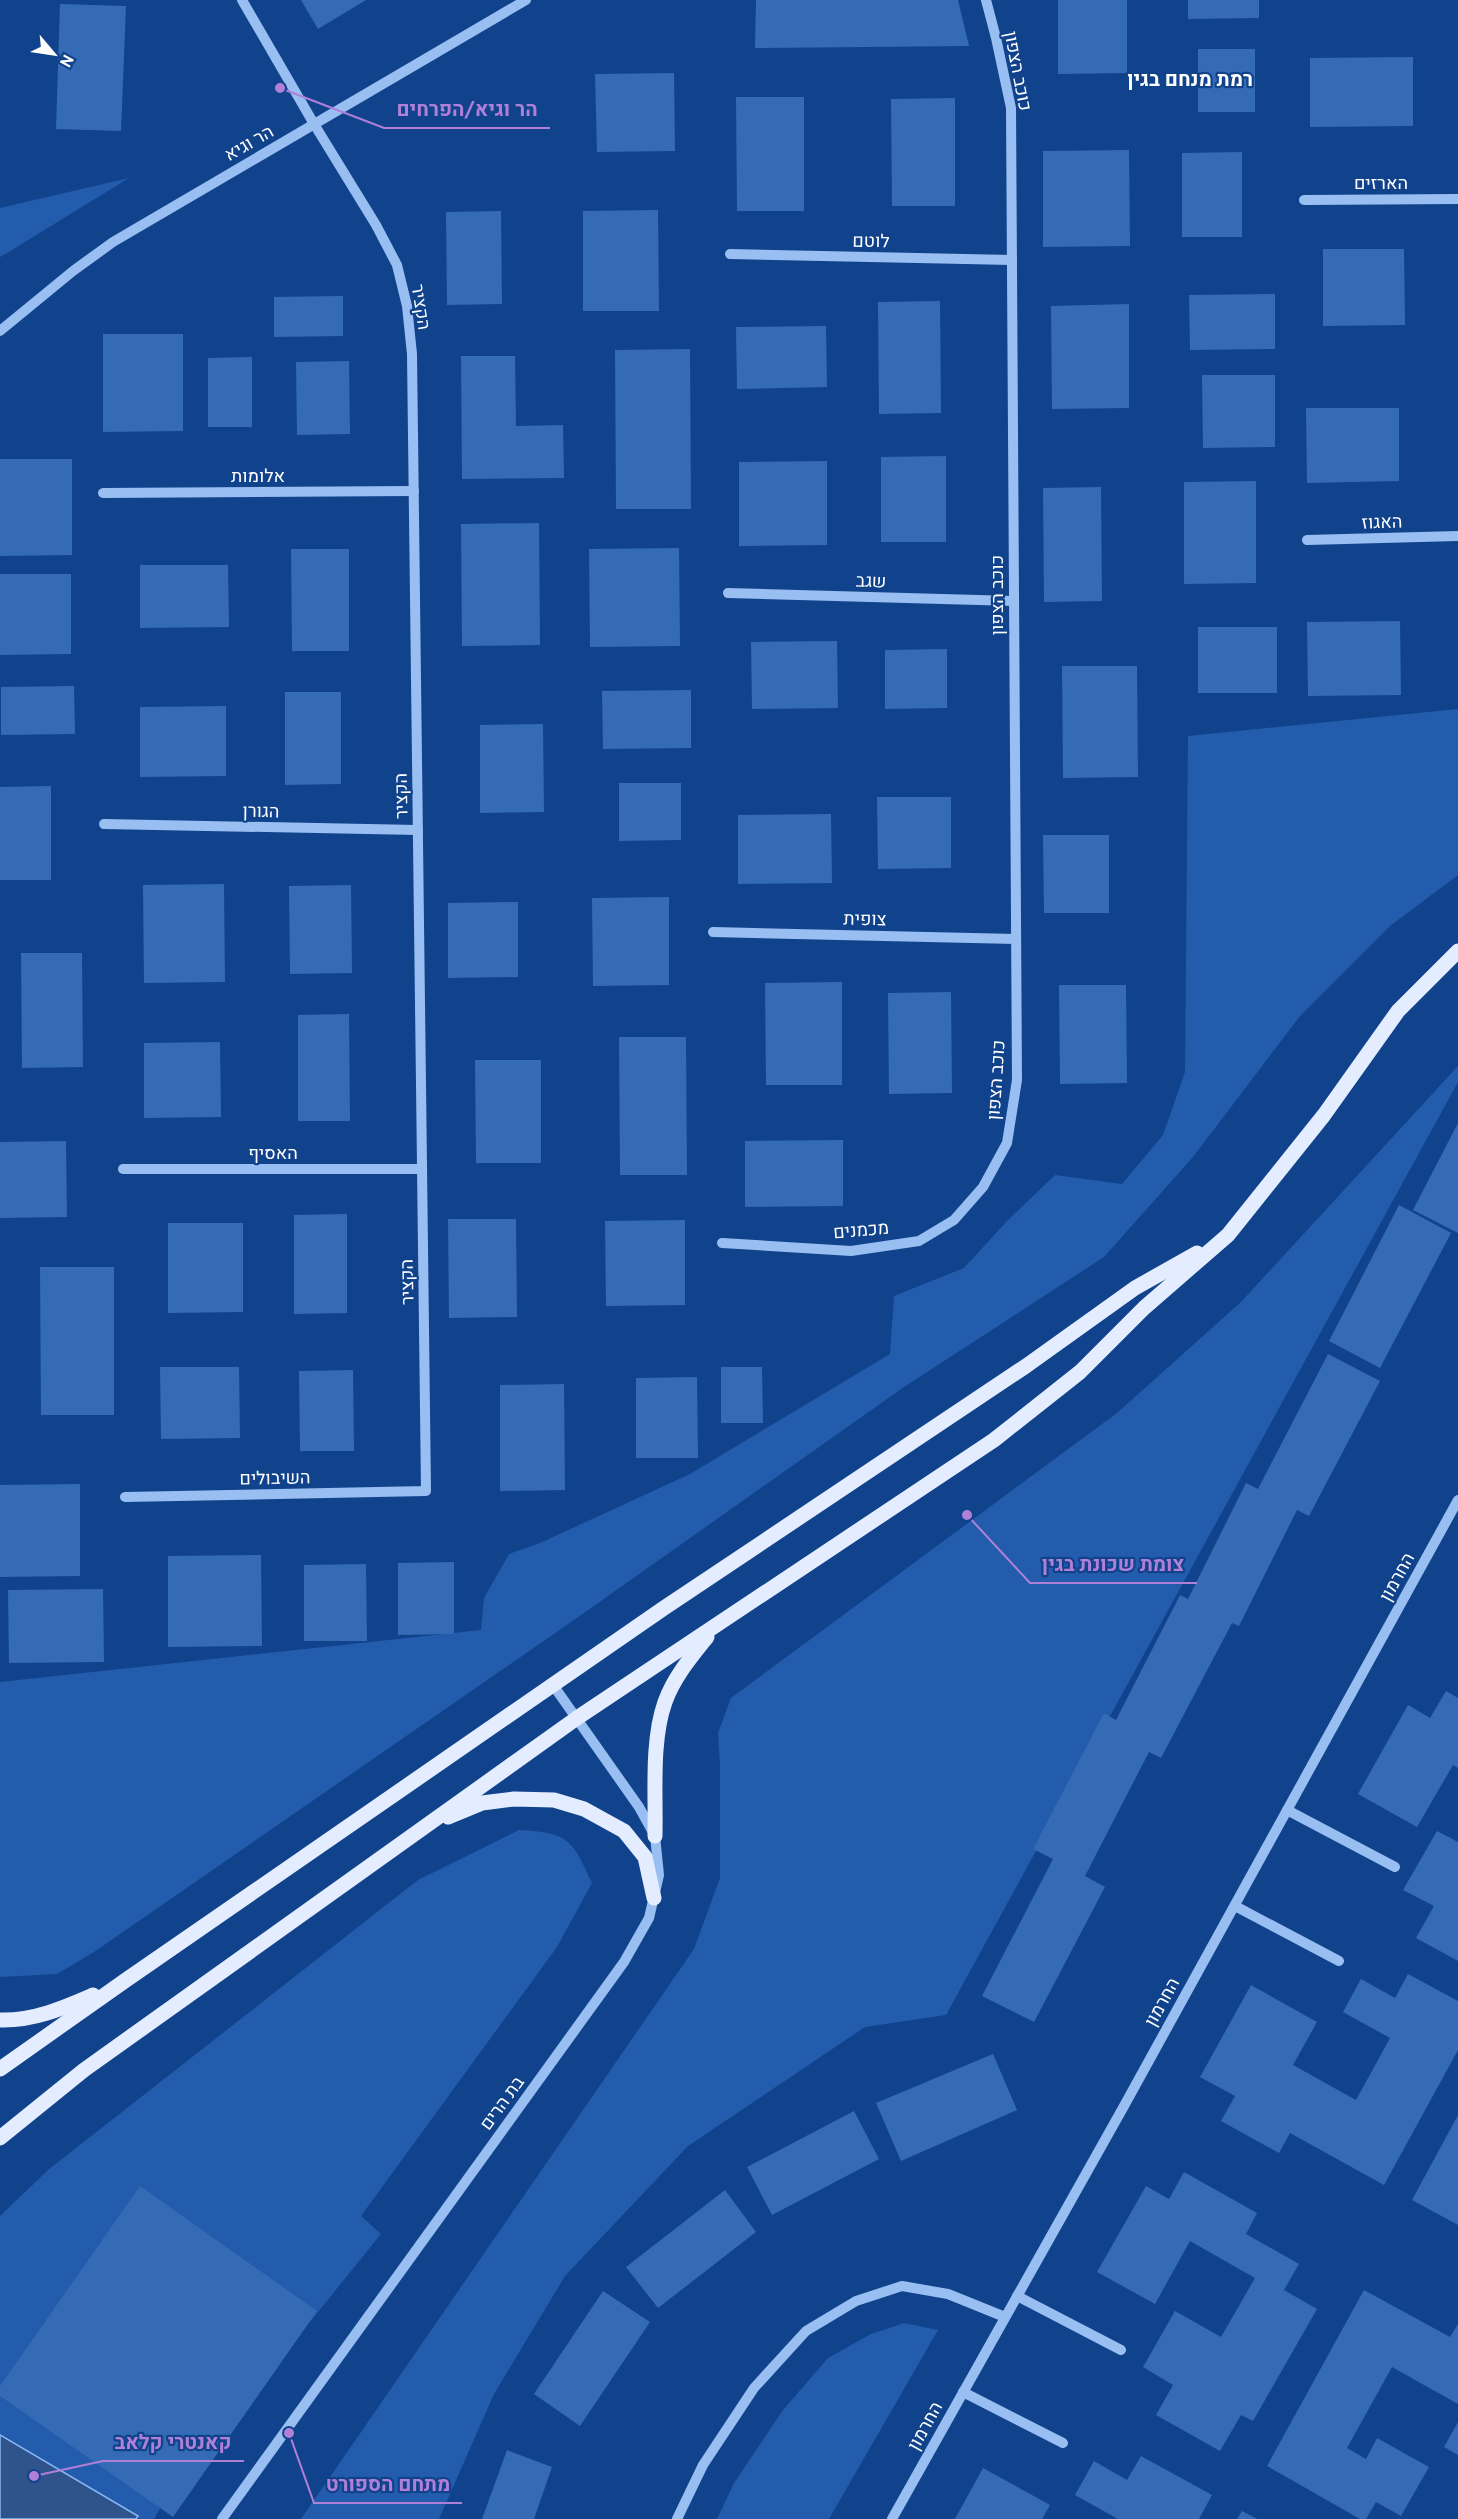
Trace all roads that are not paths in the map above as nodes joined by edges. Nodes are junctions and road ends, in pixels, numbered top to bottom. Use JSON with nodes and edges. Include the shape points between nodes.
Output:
{"nodes":[{"id":1,"x":242,"y":0,"type":"edge"},
{"id":2,"x":526,"y":0,"type":"edge"},
{"id":3,"x":986,"y":0,"type":"edge"},
{"id":4,"x":314,"y":124,"type":"junction"},
{"id":5,"x":1304,"y":200,"type":"dead end"},
{"id":6,"x":1458,"y":200,"type":"edge"},
{"id":7,"x":730,"y":255,"type":"dead end"},
{"id":8,"x":1012,"y":260,"type":"junction"},
{"id":9,"x":0,"y":331,"type":"edge"},
{"id":10,"x":414,"y":491,"type":"junction"},
{"id":11,"x":103,"y":493,"type":"dead end"},
{"id":12,"x":1458,"y":536,"type":"edge"},
{"id":13,"x":1307,"y":540,"type":"dead end"},
{"id":14,"x":728,"y":593,"type":"dead end"},
{"id":15,"x":1014,"y":601,"type":"junction"},
{"id":16,"x":104,"y":824,"type":"dead end"},
{"id":17,"x":418,"y":830,"type":"junction"},
{"id":18,"x":713,"y":932,"type":"dead end"},
{"id":19,"x":1016,"y":939,"type":"junction"},
{"id":20,"x":1458,"y":951,"type":"edge"},
{"id":21,"x":123,"y":1169,"type":"dead end"},
{"id":22,"x":422,"y":1169,"type":"junction"},
{"id":23,"x":983,"y":1187,"type":"joint"},
{"id":24,"x":1228,"y":1235,"type":"junction"},
{"id":25,"x":722,"y":1243,"type":"dead end"},
{"id":26,"x":426,"y":1491,"type":"joint"},
{"id":27,"x":125,"y":1497,"type":"dead end"},
{"id":28,"x":1458,"y":1500,"type":"edge"},
{"id":29,"x":718,"y":1623,"type":"junction"},
{"id":30,"x":554,"y":1685,"type":"junction"},
{"id":31,"x":577,"y":1718,"type":"junction"},
{"id":32,"x":1287,"y":1810,"type":"junction"},
{"id":33,"x":426,"y":1826,"type":"junction"},
{"id":34,"x":655,"y":1836,"type":"junction"},
{"id":35,"x":1395,"y":1867,"type":"dead end"},
{"id":36,"x":654,"y":1898,"type":"junction"},
{"id":37,"x":1235,"y":1906,"type":"junction"},
{"id":38,"x":1339,"y":1960,"type":"dead end"},
{"id":39,"x":126,"y":1980,"type":"junction"},
{"id":40,"x":0,"y":2020,"type":"edge"},
{"id":41,"x":0,"y":2069,"type":"edge"},
{"id":42,"x":0,"y":2138,"type":"edge"},
{"id":43,"x":1017,"y":2296,"type":"junction"},
{"id":44,"x":1005,"y":2317,"type":"junction"},
{"id":45,"x":1121,"y":2350,"type":"dead end"},
{"id":46,"x":963,"y":2392,"type":"junction"},
{"id":47,"x":1063,"y":2443,"type":"dead end"},
{"id":48,"x":222,"y":2519,"type":"edge"},
{"id":49,"x":677,"y":2519,"type":"edge"},
{"id":50,"x":892,"y":2519,"type":"edge"}],
"edges":[{"from":1,"to":4,"type":"street","name":"הקציר"},
{"from":2,"to":4,"type":"street","name":"הר וגיא"},
{"from":3,"to":8,"type":"street","name":"כוכב הצפון","via":[[1011,108]]},
{"from":4,"to":9,"type":"street","name":"הר וגיא","via":[[113,242]]},
{"from":4,"to":10,"type":"street","name":"הקציר","via":[[397,265],[412,354]]},
{"from":5,"to":6,"type":"street","name":"הארזים"},
{"from":7,"to":8,"type":"street","name":"לוטם"},
{"from":8,"to":15,"type":"street","name":"כוכב הצפון"},
{"from":10,"to":11,"type":"street","name":"אלומות"},
{"from":10,"to":17,"type":"street","name":"הקציר"},
{"from":12,"to":13,"type":"street","name":"האגוז"},
{"from":14,"to":15,"type":"street","name":"שגב"},
{"from":15,"to":19,"type":"street","name":"כוכב הצפון"},
{"from":16,"to":17,"type":"street","name":"הגורן"},
{"from":17,"to":22,"type":"street","name":"הקציר"},
{"from":18,"to":19,"type":"street","name":"צופית"},
{"from":19,"to":23,"type":"street","name":"כוכב הצפון","via":[[1017,1080],[1007,1143]]},
{"from":20,"to":24,"type":"main road","via":[[1398,1011],[1324,1115]]},
{"from":21,"to":22,"type":"street","name":"האסיף"},
{"from":22,"to":26,"type":"street","name":"הקציר"},
{"from":23,"to":25,"type":"street","name":"מכמנים","via":[[954,1220],[919,1241],[852,1251]]},
{"from":24,"to":29,"type":"main road","via":[[1144,1308],[1080,1372],[994,1440]]},
{"from":24,"to":30,"type":"main road","via":[[1135,1288]]},
{"from":26,"to":27,"type":"street","name":"השיבולים"},
{"from":28,"to":32,"type":"street","name":"החרמון"},
{"from":29,"to":31,"type":"main road"},
{"from":29,"to":34,"type":"main road","via":[[682,1668],[665,1702],[658,1737]]},
{"from":30,"to":31,"type":"street","name":"בת הרים"},
{"from":30,"to":39,"type":"main road"},
{"from":31,"to":33,"type":"main road"},
{"from":31,"to":34,"type":"street","name":"בת הרים"},
{"from":32,"to":35,"type":"street"},
{"from":32,"to":37,"type":"street","name":"החרמון"},
{"from":33,"to":36,"type":"main road","via":[[482,1803],[514,1799],[554,1800],[584,1809],[624,1831],[645,1857]]},
{"from":33,"to":42,"type":"main road","via":[[84,2070]]},
{"from":34,"to":36,"type":"street","name":"בת הרים","via":[[658,1875]]},
{"from":36,"to":48,"type":"street","name":"בת הרים","via":[[649,1918],[624,1962]]},
{"from":37,"to":38,"type":"street"},
{"from":37,"to":43,"type":"street","name":"החרמון"},
{"from":39,"to":40,"type":"main road","via":[[55,2012]]},
{"from":39,"to":41,"type":"main road"},
{"from":43,"to":44,"type":"street","name":"החרמון"},
{"from":43,"to":45,"type":"street"},
{"from":44,"to":46,"type":"street","name":"החרמון"},
{"from":44,"to":49,"type":"street","via":[[948,2294],[902,2286],[856,2301],[806,2331],[754,2388],[703,2465]]},
{"from":46,"to":47,"type":"street"},
{"from":46,"to":50,"type":"street","name":"החרמון"}]}
